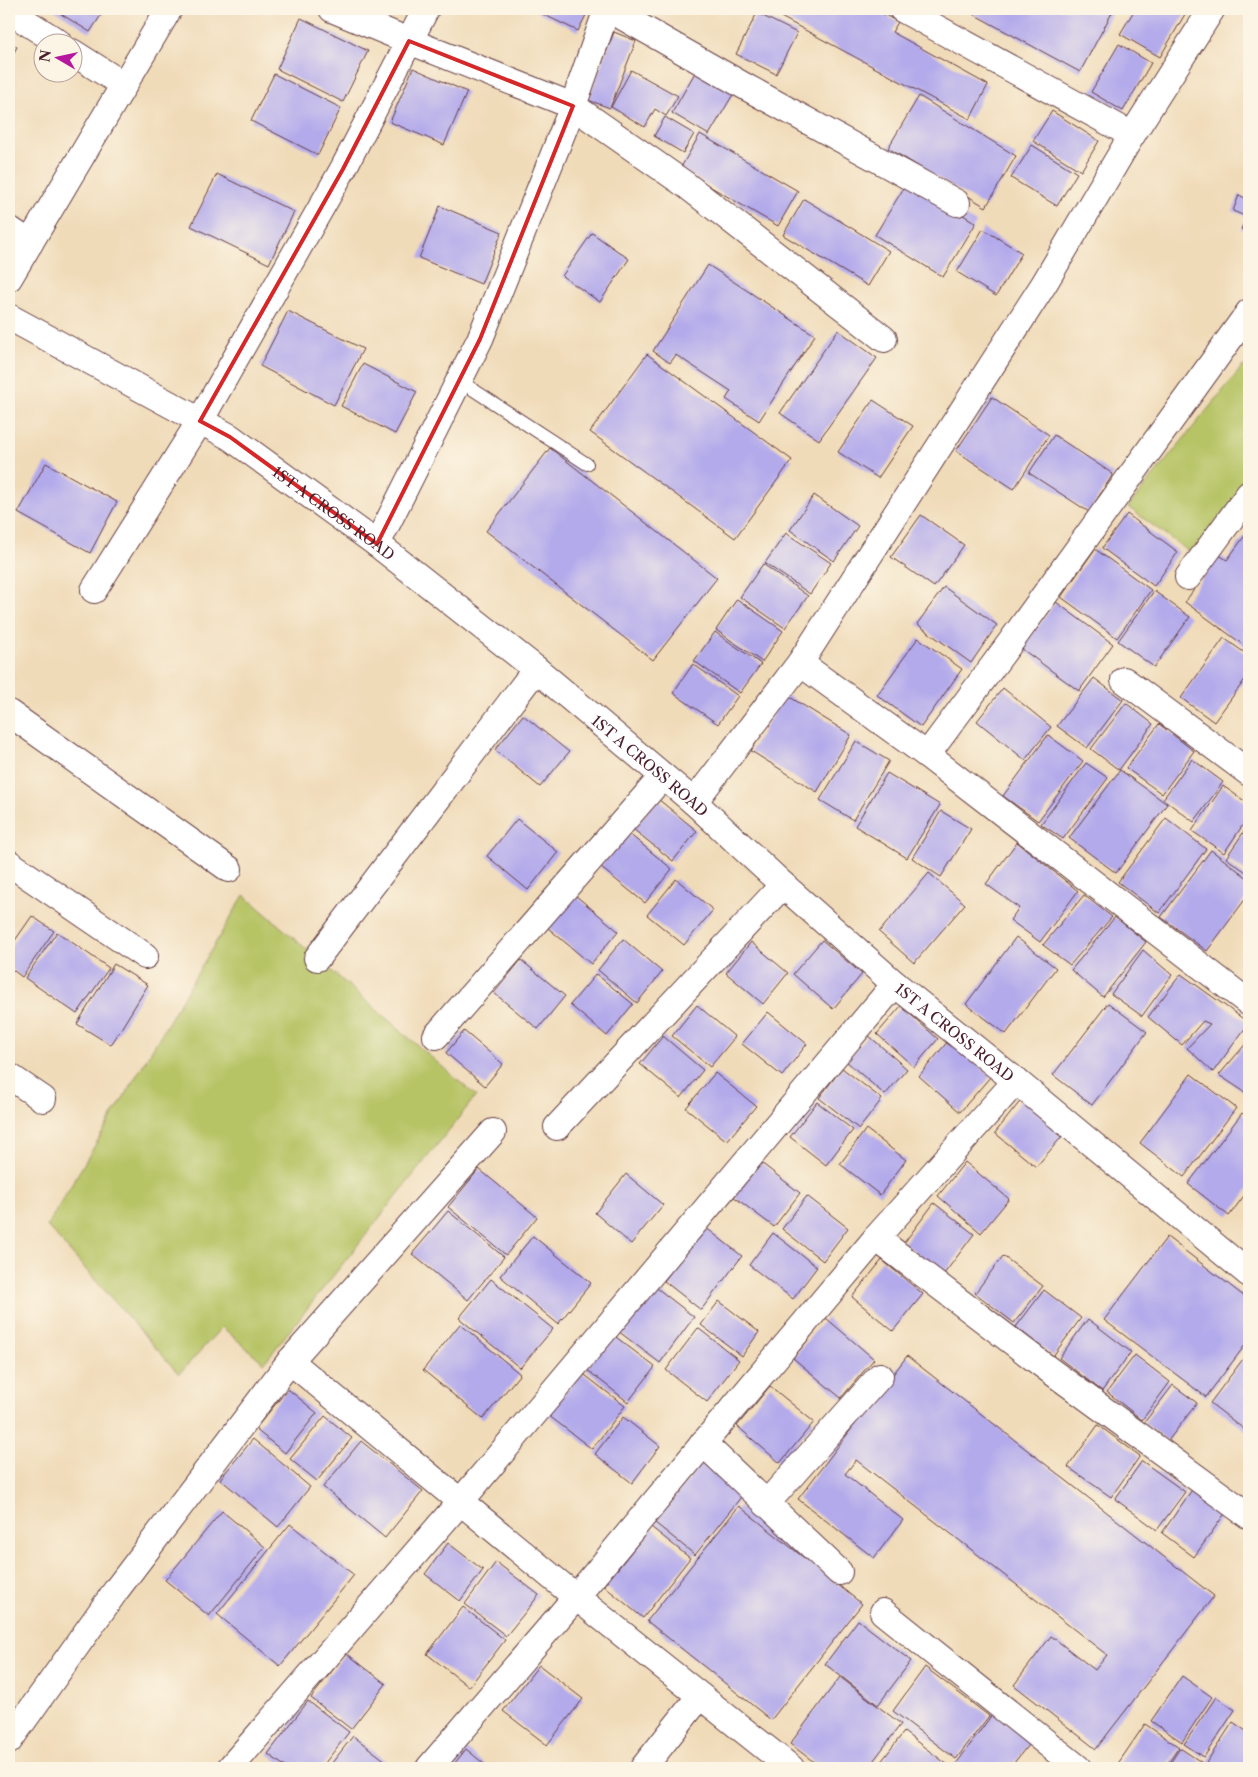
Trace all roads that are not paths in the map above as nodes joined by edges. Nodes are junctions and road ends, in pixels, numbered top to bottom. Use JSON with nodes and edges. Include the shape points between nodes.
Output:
{"nodes":[{"id":1,"x":169,"y":9,"type":"edge"},
{"id":2,"x":332,"y":9,"type":"edge"},
{"id":3,"x":426,"y":9,"type":"edge"},
{"id":4,"x":608,"y":9,"type":"edge"},
{"id":5,"x":902,"y":9,"type":"edge"},
{"id":6,"x":1212,"y":9,"type":"edge"},
{"id":7,"x":9,"y":11,"type":"edge"},
{"id":8,"x":42,"y":32,"type":"edge"},
{"id":9,"x":409,"y":41,"type":"junction"},
{"id":10,"x":82,"y":58,"type":"edge"},
{"id":11,"x":124,"y":85,"type":"junction"},
{"id":12,"x":573,"y":106,"type":"junction"},
{"id":13,"x":1132,"y":135,"type":"junction"},
{"id":14,"x":957,"y":203,"type":"dead end"},
{"id":15,"x":19,"y":236,"type":"edge"},
{"id":16,"x":9,"y":278,"type":"edge"},
{"id":17,"x":1249,"y":312,"type":"edge"},
{"id":18,"x":9,"y":317,"type":"edge"},
{"id":19,"x":884,"y":338,"type":"dead end"},
{"id":20,"x":460,"y":381,"type":"junction"},
{"id":21,"x":200,"y":421,"type":"junction"},
{"id":22,"x":587,"y":464,"type":"dead end"},
{"id":23,"x":1249,"y":494,"type":"edge"},
{"id":24,"x":378,"y":544,"type":"junction"},
{"id":25,"x":1188,"y":577,"type":"dead end"},
{"id":26,"x":94,"y":590,"type":"dead end"},
{"id":27,"x":800,"y":663,"type":"junction"},
{"id":28,"x":536,"y":669,"type":"junction"},
{"id":29,"x":1124,"y":680,"type":"dead end"},
{"id":30,"x":9,"y":713,"type":"edge"},
{"id":31,"x":927,"y":755,"type":"junction"},
{"id":32,"x":1249,"y":773,"type":"edge"},
{"id":33,"x":663,"y":776,"type":"junction"},
{"id":34,"x":694,"y":802,"type":"junction"},
{"id":35,"x":9,"y":863,"type":"edge"},
{"id":36,"x":229,"y":870,"type":"dead end"},
{"id":37,"x":783,"y":885,"type":"junction"},
{"id":38,"x":145,"y":956,"type":"dead end"},
{"id":39,"x":316,"y":958,"type":"dead end"},
{"id":40,"x":895,"y":984,"type":"junction"},
{"id":41,"x":1249,"y":1003,"type":"edge"},
{"id":42,"x":436,"y":1036,"type":"dead end"},
{"id":43,"x":9,"y":1076,"type":"edge"},
{"id":44,"x":1016,"y":1081,"type":"junction"},
{"id":45,"x":43,"y":1099,"type":"dead end"},
{"id":46,"x":558,"y":1127,"type":"dead end"},
{"id":47,"x":492,"y":1132,"type":"dead end"},
{"id":48,"x":876,"y":1238,"type":"junction"},
{"id":49,"x":1249,"y":1274,"type":"edge"},
{"id":50,"x":290,"y":1361,"type":"junction"},
{"id":51,"x":880,"y":1376,"type":"dead end"},
{"id":52,"x":703,"y":1443,"type":"junction"},
{"id":53,"x":461,"y":1502,"type":"junction"},
{"id":54,"x":766,"y":1504,"type":"junction"},
{"id":55,"x":1249,"y":1516,"type":"edge"},
{"id":56,"x":839,"y":1572,"type":"dead end"},
{"id":57,"x":576,"y":1597,"type":"junction"},
{"id":58,"x":883,"y":1612,"type":"dead end"},
{"id":59,"x":700,"y":1696,"type":"junction"},
{"id":60,"x":9,"y":1741,"type":"edge"},
{"id":61,"x":230,"y":1768,"type":"edge"},
{"id":62,"x":429,"y":1768,"type":"edge"},
{"id":63,"x":643,"y":1768,"type":"edge"},
{"id":64,"x":791,"y":1768,"type":"edge"},
{"id":65,"x":1078,"y":1768,"type":"edge"}],
"edges":[{"from":1,"to":11,"type":"street"},
{"from":2,"to":9,"type":"street"},
{"from":3,"to":9,"type":"street"},
{"from":4,"to":12,"type":"street"},
{"from":4,"to":14,"type":"street"},
{"from":5,"to":13,"type":"street"},
{"from":6,"to":13,"type":"street"},
{"from":7,"to":8,"type":"street"},
{"from":9,"to":12,"type":"street"},
{"from":9,"to":21,"type":"street","via":[[343,169]]},
{"from":10,"to":11,"type":"street"},
{"from":11,"to":15,"type":"street"},
{"from":12,"to":19,"type":"street","via":[[686,185]]},
{"from":12,"to":20,"type":"street","via":[[480,340]]},
{"from":13,"to":27,"type":"street","via":[[1044,284]]},
{"from":15,"to":16,"type":"street"},
{"from":17,"to":31,"type":"street"},
{"from":18,"to":21,"type":"street","name":"1ST A CROSS ROAD"},
{"from":20,"to":22,"type":"lane"},
{"from":20,"to":24,"type":"street"},
{"from":21,"to":24,"type":"street","name":"1ST A CROSS ROAD","via":[[230,437]]},
{"from":21,"to":26,"type":"street"},
{"from":23,"to":25,"type":"street"},
{"from":24,"to":28,"type":"street","name":"1ST A CROSS ROAD"},
{"from":27,"to":31,"type":"street"},
{"from":27,"to":34,"type":"street"},
{"from":28,"to":33,"type":"street","name":"1ST A CROSS ROAD"},
{"from":28,"to":39,"type":"street"},
{"from":29,"to":32,"type":"street"},
{"from":30,"to":36,"type":"street"},
{"from":31,"to":41,"type":"street"},
{"from":33,"to":34,"type":"street","name":"1ST A CROSS ROAD"},
{"from":33,"to":42,"type":"street"},
{"from":34,"to":37,"type":"street","name":"1ST A CROSS ROAD"},
{"from":35,"to":38,"type":"street"},
{"from":37,"to":40,"type":"street","name":"1ST A CROSS ROAD"},
{"from":37,"to":46,"type":"street"},
{"from":40,"to":44,"type":"street","name":"1ST A CROSS ROAD"},
{"from":40,"to":53,"type":"street"},
{"from":43,"to":45,"type":"street"},
{"from":44,"to":48,"type":"street"},
{"from":44,"to":49,"type":"street","name":"1ST A CROSS ROAD"},
{"from":47,"to":50,"type":"street"},
{"from":48,"to":52,"type":"street"},
{"from":48,"to":55,"type":"street"},
{"from":50,"to":53,"type":"street"},
{"from":50,"to":60,"type":"street","via":[[117,1589]]},
{"from":51,"to":54,"type":"street"},
{"from":52,"to":54,"type":"street"},
{"from":52,"to":57,"type":"street"},
{"from":53,"to":57,"type":"street"},
{"from":53,"to":61,"type":"street"},
{"from":54,"to":56,"type":"street"},
{"from":57,"to":59,"type":"street"},
{"from":57,"to":62,"type":"street"},
{"from":58,"to":65,"type":"street"},
{"from":59,"to":63,"type":"street"},
{"from":59,"to":64,"type":"street"}]}
